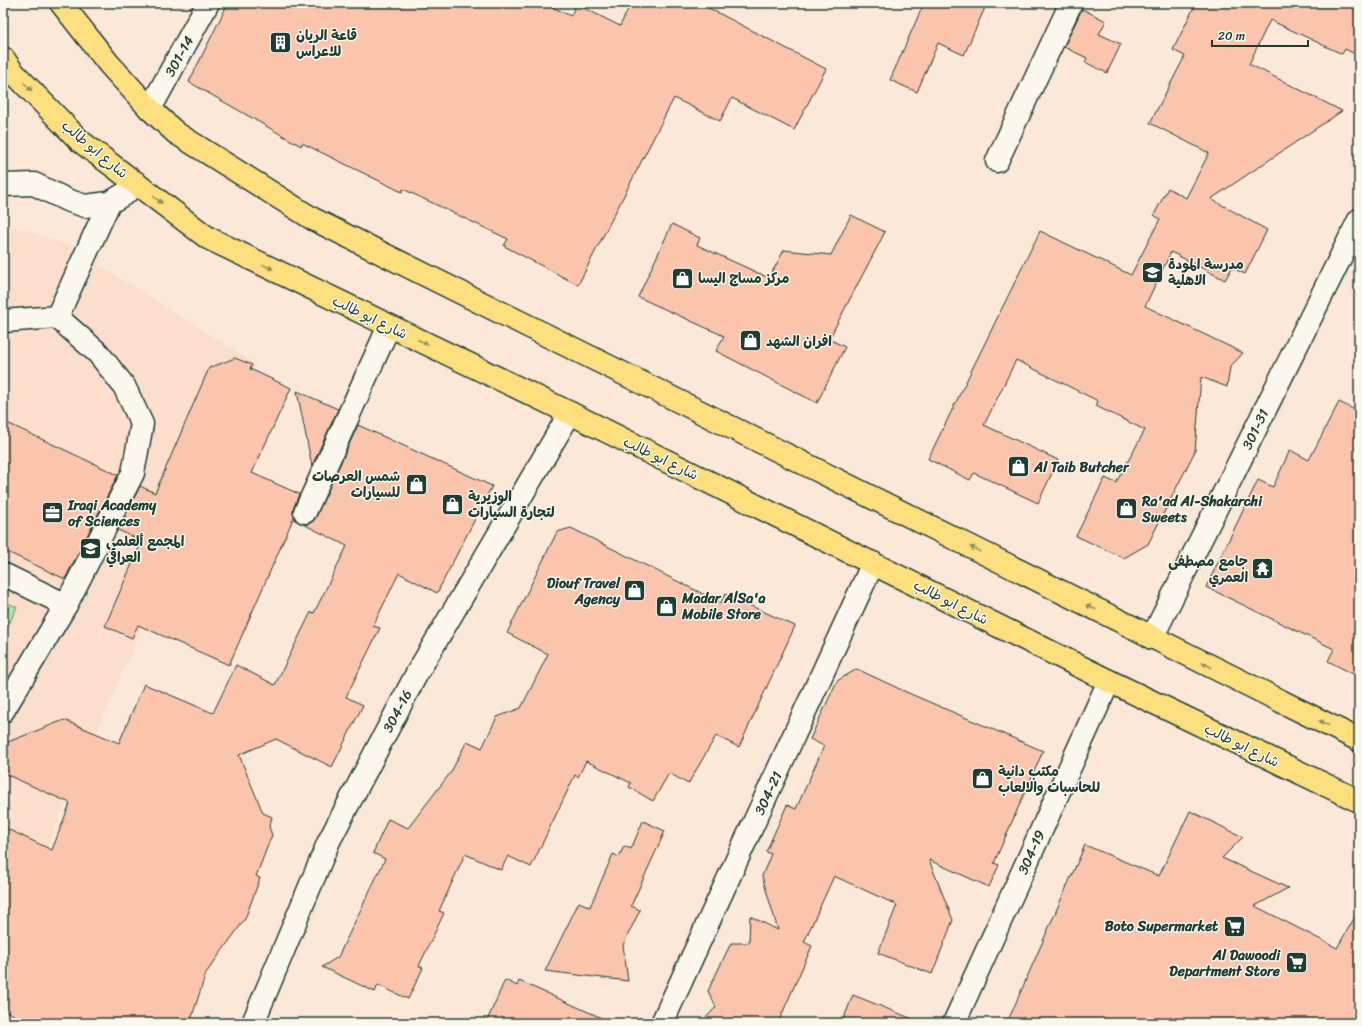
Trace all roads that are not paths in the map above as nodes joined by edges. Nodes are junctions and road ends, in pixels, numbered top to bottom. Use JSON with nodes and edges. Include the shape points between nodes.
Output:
{"nodes":[{"id":1,"x":61,"y":3,"type":"edge"},
{"id":2,"x":208,"y":3,"type":"edge"},
{"id":3,"x":1071,"y":3,"type":"edge"},
{"id":4,"x":3,"y":58,"type":"edge"},
{"id":5,"x":150,"y":109,"type":"junction"},
{"id":6,"x":997,"y":161,"type":"dead end"},
{"id":7,"x":135,"y":182,"type":"junction"},
{"id":8,"x":3,"y":185,"type":"edge"},
{"id":9,"x":109,"y":203,"type":"junction"},
{"id":10,"x":1359,"y":220,"type":"edge"},
{"id":11,"x":57,"y":316,"type":"junction"},
{"id":12,"x":3,"y":321,"type":"edge"},
{"id":13,"x":388,"y":326,"type":"junction"},
{"id":14,"x":570,"y":413,"type":"junction"},
{"id":15,"x":305,"y":512,"type":"dead end"},
{"id":16,"x":873,"y":563,"type":"junction"},
{"id":17,"x":3,"y":574,"type":"edge"},
{"id":18,"x":66,"y":605,"type":"junction"},
{"id":19,"x":1152,"y":638,"type":"junction"},
{"id":20,"x":1109,"y":682,"type":"junction"},
{"id":21,"x":3,"y":712,"type":"edge"},
{"id":22,"x":1359,"y":740,"type":"edge"},
{"id":23,"x":1359,"y":801,"type":"edge"},
{"id":24,"x":253,"y":1023,"type":"edge"},
{"id":25,"x":662,"y":1023,"type":"edge"},
{"id":26,"x":954,"y":1023,"type":"edge"}],
"edges":[{"from":1,"to":5,"type":"main road","via":[[109,64]]},
{"from":2,"to":5,"type":"street","name":"301-14"},
{"from":3,"to":6,"type":"street"},
{"from":4,"to":7,"type":"main road","name":"شارع ابو طالب","one_way":true,"via":[[13,72],[80,140]]},
{"from":19,"to":5,"type":"main road","one_way":true,"via":[[313,219],[176,133]]},
{"from":7,"to":9,"type":"street","via":[[126,193]]},
{"from":7,"to":13,"type":"main road","name":"شارع ابو طالب","one_way":true,"via":[[208,238]]},
{"from":8,"to":9,"type":"street","via":[[34,184],[85,206]]},
{"from":9,"to":11,"type":"street"},
{"from":10,"to":19,"type":"street","name":"301-31"},
{"from":11,"to":12,"type":"street"},
{"from":11,"to":18,"type":"street","via":[[103,359],[124,386],[142,424],[133,473]]},
{"from":13,"to":14,"type":"main road","name":"شارع ابو طالب","one_way":true},
{"from":13,"to":15,"type":"street"},
{"from":14,"to":16,"type":"main road","name":"شارع ابو طالب"},
{"from":14,"to":24,"type":"street","name":"304-16","via":[[416,675],[329,841]]},
{"from":16,"to":20,"type":"main road","name":"شارع ابو طالب"},
{"from":16,"to":25,"type":"street","name":"304-21"},
{"from":17,"to":18,"type":"street"},
{"from":18,"to":21,"type":"street"},
{"from":22,"to":19,"type":"main road","one_way":true},
{"from":20,"to":23,"type":"main road","name":"شارع ابو طالب"},
{"from":20,"to":26,"type":"street","name":"304-19"}]}
